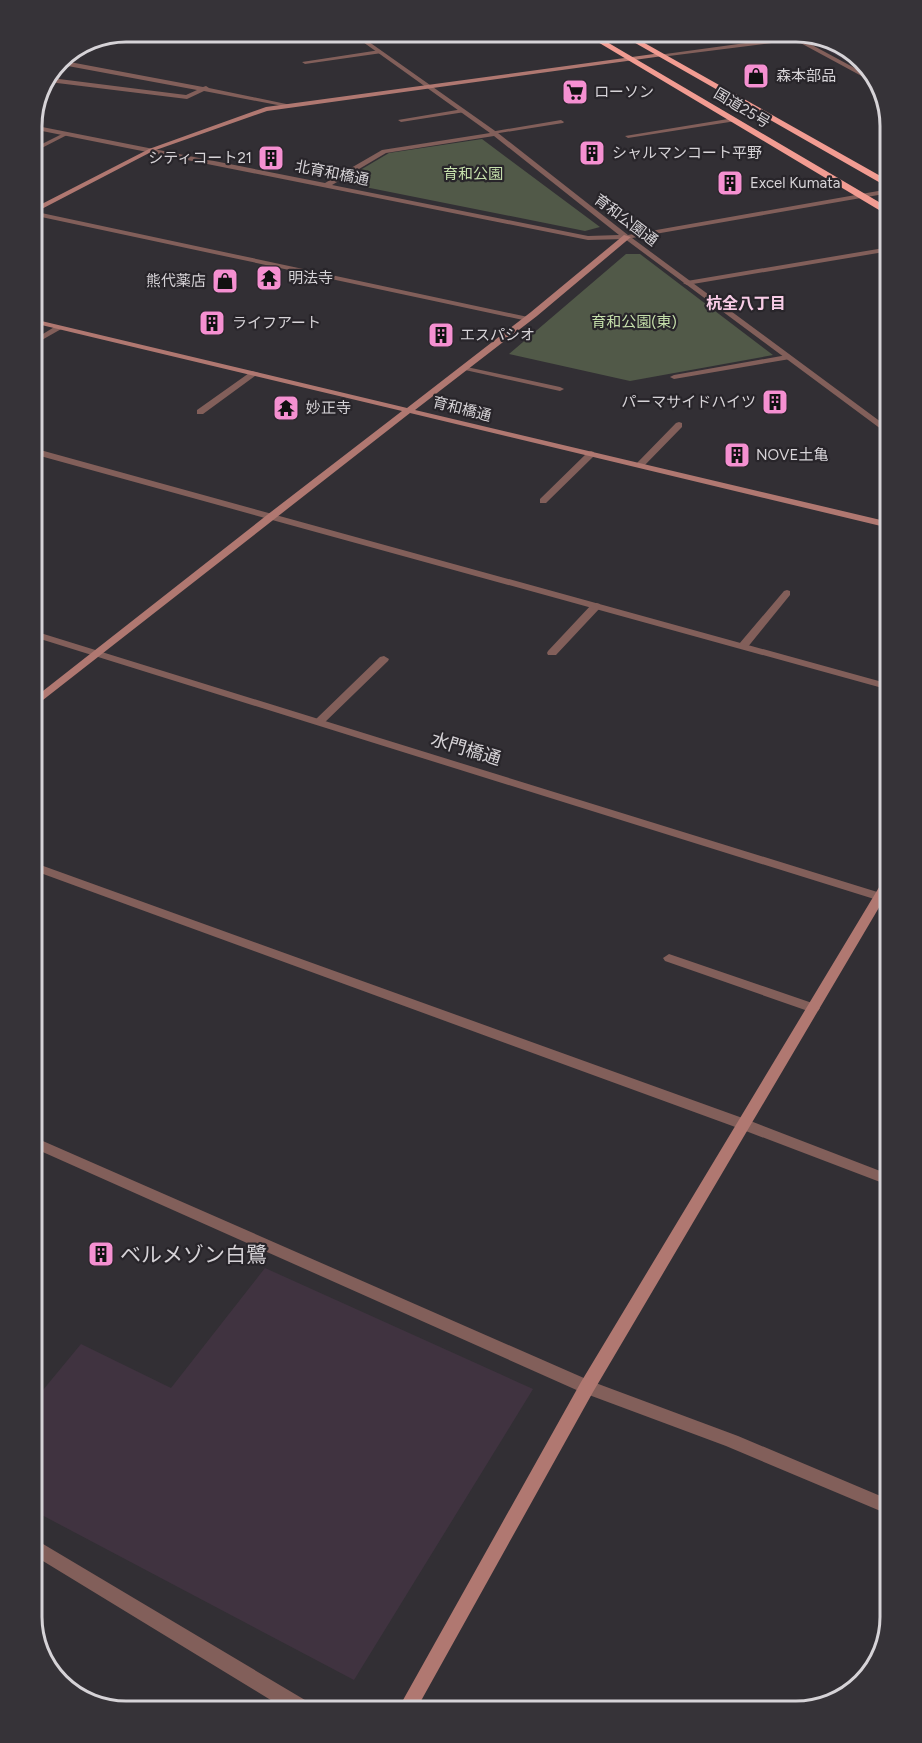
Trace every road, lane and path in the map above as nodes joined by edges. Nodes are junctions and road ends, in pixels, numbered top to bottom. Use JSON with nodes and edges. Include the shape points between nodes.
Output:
{"nodes":[{"id":1,"x":366,"y":42,"type":"edge"},
{"id":2,"x":603,"y":42,"type":"edge"},
{"id":3,"x":638,"y":42,"type":"edge"},
{"id":4,"x":764,"y":42,"type":"edge"},
{"id":5,"x":804,"y":42,"type":"edge"},
{"id":6,"x":380,"y":52,"type":"junction"},
{"id":7,"x":661,"y":55,"type":"junction"},
{"id":8,"x":633,"y":59,"type":"junction"},
{"id":9,"x":305,"y":62,"type":"dead end"},
{"id":10,"x":70,"y":64,"type":"edge"},
{"id":11,"x":863,"y":75,"type":"edge"},
{"id":12,"x":56,"y":81,"type":"edge"},
{"id":13,"x":429,"y":86,"type":"junction"},
{"id":14,"x":206,"y":88,"type":"junction"},
{"id":15,"x":288,"y":105,"type":"junction"},
{"id":16,"x":463,"y":111,"type":"junction"},
{"id":17,"x":401,"y":120,"type":"dead end"},
{"id":18,"x":734,"y":120,"type":"junction"},
{"id":19,"x":561,"y":123,"type":"dead end"},
{"id":20,"x":42,"y":129,"type":"edge"},
{"id":21,"x":495,"y":133,"type":"junction"},
{"id":22,"x":66,"y":134,"type":"junction"},
{"id":23,"x":628,"y":136,"type":"dead end"},
{"id":24,"x":42,"y":146,"type":"edge"},
{"id":25,"x":151,"y":150,"type":"junction"},
{"id":26,"x":880,"y":180,"type":"edge"},
{"id":27,"x":327,"y":185,"type":"junction"},
{"id":28,"x":880,"y":193,"type":"edge"},
{"id":29,"x":860,"y":196,"type":"junction"},
{"id":30,"x":42,"y":207,"type":"edge"},
{"id":31,"x":880,"y":208,"type":"edge"},
{"id":32,"x":42,"y":214,"type":"edge"},
{"id":33,"x":627,"y":237,"type":"junction"},
{"id":34,"x":880,"y":251,"type":"edge"},
{"id":35,"x":687,"y":283,"type":"junction"},
{"id":36,"x":528,"y":319,"type":"junction"},
{"id":37,"x":42,"y":323,"type":"edge"},
{"id":38,"x":59,"y":328,"type":"junction"},
{"id":39,"x":42,"y":338,"type":"edge"},
{"id":40,"x":787,"y":357,"type":"junction"},
{"id":41,"x":465,"y":368,"type":"junction"},
{"id":42,"x":255,"y":374,"type":"junction"},
{"id":43,"x":674,"y":377,"type":"dead end"},
{"id":44,"x":560,"y":389,"type":"dead end"},
{"id":45,"x":411,"y":410,"type":"junction"},
{"id":46,"x":200,"y":412,"type":"dead end"},
{"id":47,"x":880,"y":425,"type":"edge"},
{"id":48,"x":679,"y":426,"type":"dead end"},
{"id":49,"x":42,"y":453,"type":"edge"},
{"id":50,"x":591,"y":453,"type":"junction"},
{"id":51,"x":640,"y":465,"type":"junction"},
{"id":52,"x":543,"y":501,"type":"dead end"},
{"id":53,"x":270,"y":516,"type":"junction"},
{"id":54,"x":880,"y":523,"type":"edge"},
{"id":55,"x":787,"y":593,"type":"dead end"},
{"id":56,"x":596,"y":606,"type":"junction"},
{"id":57,"x":42,"y":636,"type":"edge"},
{"id":58,"x":742,"y":646,"type":"junction"},
{"id":59,"x":552,"y":653,"type":"dead end"},
{"id":60,"x":98,"y":654,"type":"junction"},
{"id":61,"x":384,"y":659,"type":"dead end"},
{"id":62,"x":880,"y":684,"type":"edge"},
{"id":63,"x":42,"y":698,"type":"edge"},
{"id":64,"x":319,"y":722,"type":"junction"},
{"id":65,"x":42,"y":870,"type":"edge"},
{"id":66,"x":880,"y":897,"type":"edge"},
{"id":67,"x":880,"y":903,"type":"edge"},
{"id":68,"x":669,"y":958,"type":"dead end"},
{"id":69,"x":813,"y":1008,"type":"junction"},
{"id":70,"x":743,"y":1124,"type":"junction"},
{"id":71,"x":42,"y":1146,"type":"edge"},
{"id":72,"x":880,"y":1177,"type":"edge"},
{"id":73,"x":586,"y":1387,"type":"junction"},
{"id":74,"x":880,"y":1504,"type":"edge"},
{"id":75,"x":42,"y":1551,"type":"edge"},
{"id":76,"x":288,"y":1701,"type":"edge"},
{"id":77,"x":411,"y":1701,"type":"edge"}],
"edges":[{"from":1,"to":6,"type":"street","name":"育和公園通"},
{"from":2,"to":8,"type":"highway","name":"国道25号"},
{"from":3,"to":7,"type":"highway","name":"国道25号"},
{"from":4,"to":7,"type":"street"},
{"from":5,"to":11,"type":"street"},
{"from":6,"to":9,"type":"street"},
{"from":6,"to":13,"type":"street","name":"育和公園通"},
{"from":7,"to":8,"type":"street"},
{"from":7,"to":26,"type":"highway","name":"国道25号"},
{"from":8,"to":13,"type":"street"},
{"from":8,"to":18,"type":"highway","name":"国道25号"},
{"from":10,"to":14,"type":"street"},
{"from":12,"to":14,"type":"street","via":[[187,97]]},
{"from":13,"to":15,"type":"street"},
{"from":13,"to":16,"type":"street","name":"育和公園通"},
{"from":14,"to":15,"type":"street"},
{"from":15,"to":25,"type":"street","via":[[266,109]]},
{"from":16,"to":17,"type":"street"},
{"from":16,"to":21,"type":"street","name":"育和公園通"},
{"from":18,"to":23,"type":"street"},
{"from":18,"to":29,"type":"highway","name":"国道25号"},
{"from":19,"to":21,"type":"street"},
{"from":20,"to":22,"type":"street","name":"北育和橋通"},
{"from":21,"to":27,"type":"street","via":[[384,151]]},
{"from":21,"to":33,"type":"street","name":"育和公園通"},
{"from":22,"to":24,"type":"street"},
{"from":22,"to":25,"type":"street","name":"北育和橋通"},
{"from":25,"to":27,"type":"street","name":"北育和橋通"},
{"from":25,"to":30,"type":"street"},
{"from":27,"to":33,"type":"street","name":"北育和橋通","via":[[588,238]]},
{"from":28,"to":29,"type":"street","name":"北育和橋通"},
{"from":29,"to":31,"type":"highway","name":"国道25号"},
{"from":29,"to":33,"type":"street","name":"北育和橋通"},
{"from":32,"to":36,"type":"street"},
{"from":33,"to":35,"type":"street","name":"育和公園通"},
{"from":33,"to":36,"type":"street"},
{"from":34,"to":35,"type":"street"},
{"from":35,"to":40,"type":"street","name":"育和公園通"},
{"from":36,"to":41,"type":"street"},
{"from":37,"to":38,"type":"street","name":"育和橋通"},
{"from":38,"to":39,"type":"street"},
{"from":38,"to":42,"type":"street","name":"育和橋通"},
{"from":40,"to":43,"type":"street"},
{"from":40,"to":47,"type":"street","name":"育和公園通"},
{"from":41,"to":44,"type":"street"},
{"from":41,"to":45,"type":"street"},
{"from":42,"to":45,"type":"street","name":"育和橋通"},
{"from":42,"to":46,"type":"street"},
{"from":45,"to":50,"type":"street","name":"育和橋通"},
{"from":45,"to":53,"type":"street"},
{"from":48,"to":51,"type":"street"},
{"from":49,"to":53,"type":"street"},
{"from":50,"to":51,"type":"street","name":"育和橋通"},
{"from":50,"to":52,"type":"street"},
{"from":51,"to":54,"type":"street","name":"育和橋通"},
{"from":53,"to":56,"type":"street"},
{"from":53,"to":60,"type":"street"},
{"from":55,"to":58,"type":"street"},
{"from":56,"to":58,"type":"street"},
{"from":56,"to":59,"type":"street"},
{"from":57,"to":60,"type":"street","name":"水門橋通"},
{"from":58,"to":62,"type":"street"},
{"from":60,"to":63,"type":"street"},
{"from":60,"to":64,"type":"street","name":"水門橋通"},
{"from":61,"to":64,"type":"street"},
{"from":64,"to":66,"type":"street","name":"水門橋通"},
{"from":65,"to":70,"type":"street"},
{"from":67,"to":69,"type":"street"},
{"from":68,"to":69,"type":"street"},
{"from":69,"to":70,"type":"street"},
{"from":70,"to":72,"type":"street"},
{"from":70,"to":73,"type":"street"},
{"from":71,"to":73,"type":"street"},
{"from":73,"to":74,"type":"street","via":[[732,1440]]},
{"from":73,"to":77,"type":"street"},
{"from":75,"to":76,"type":"street"}]}
